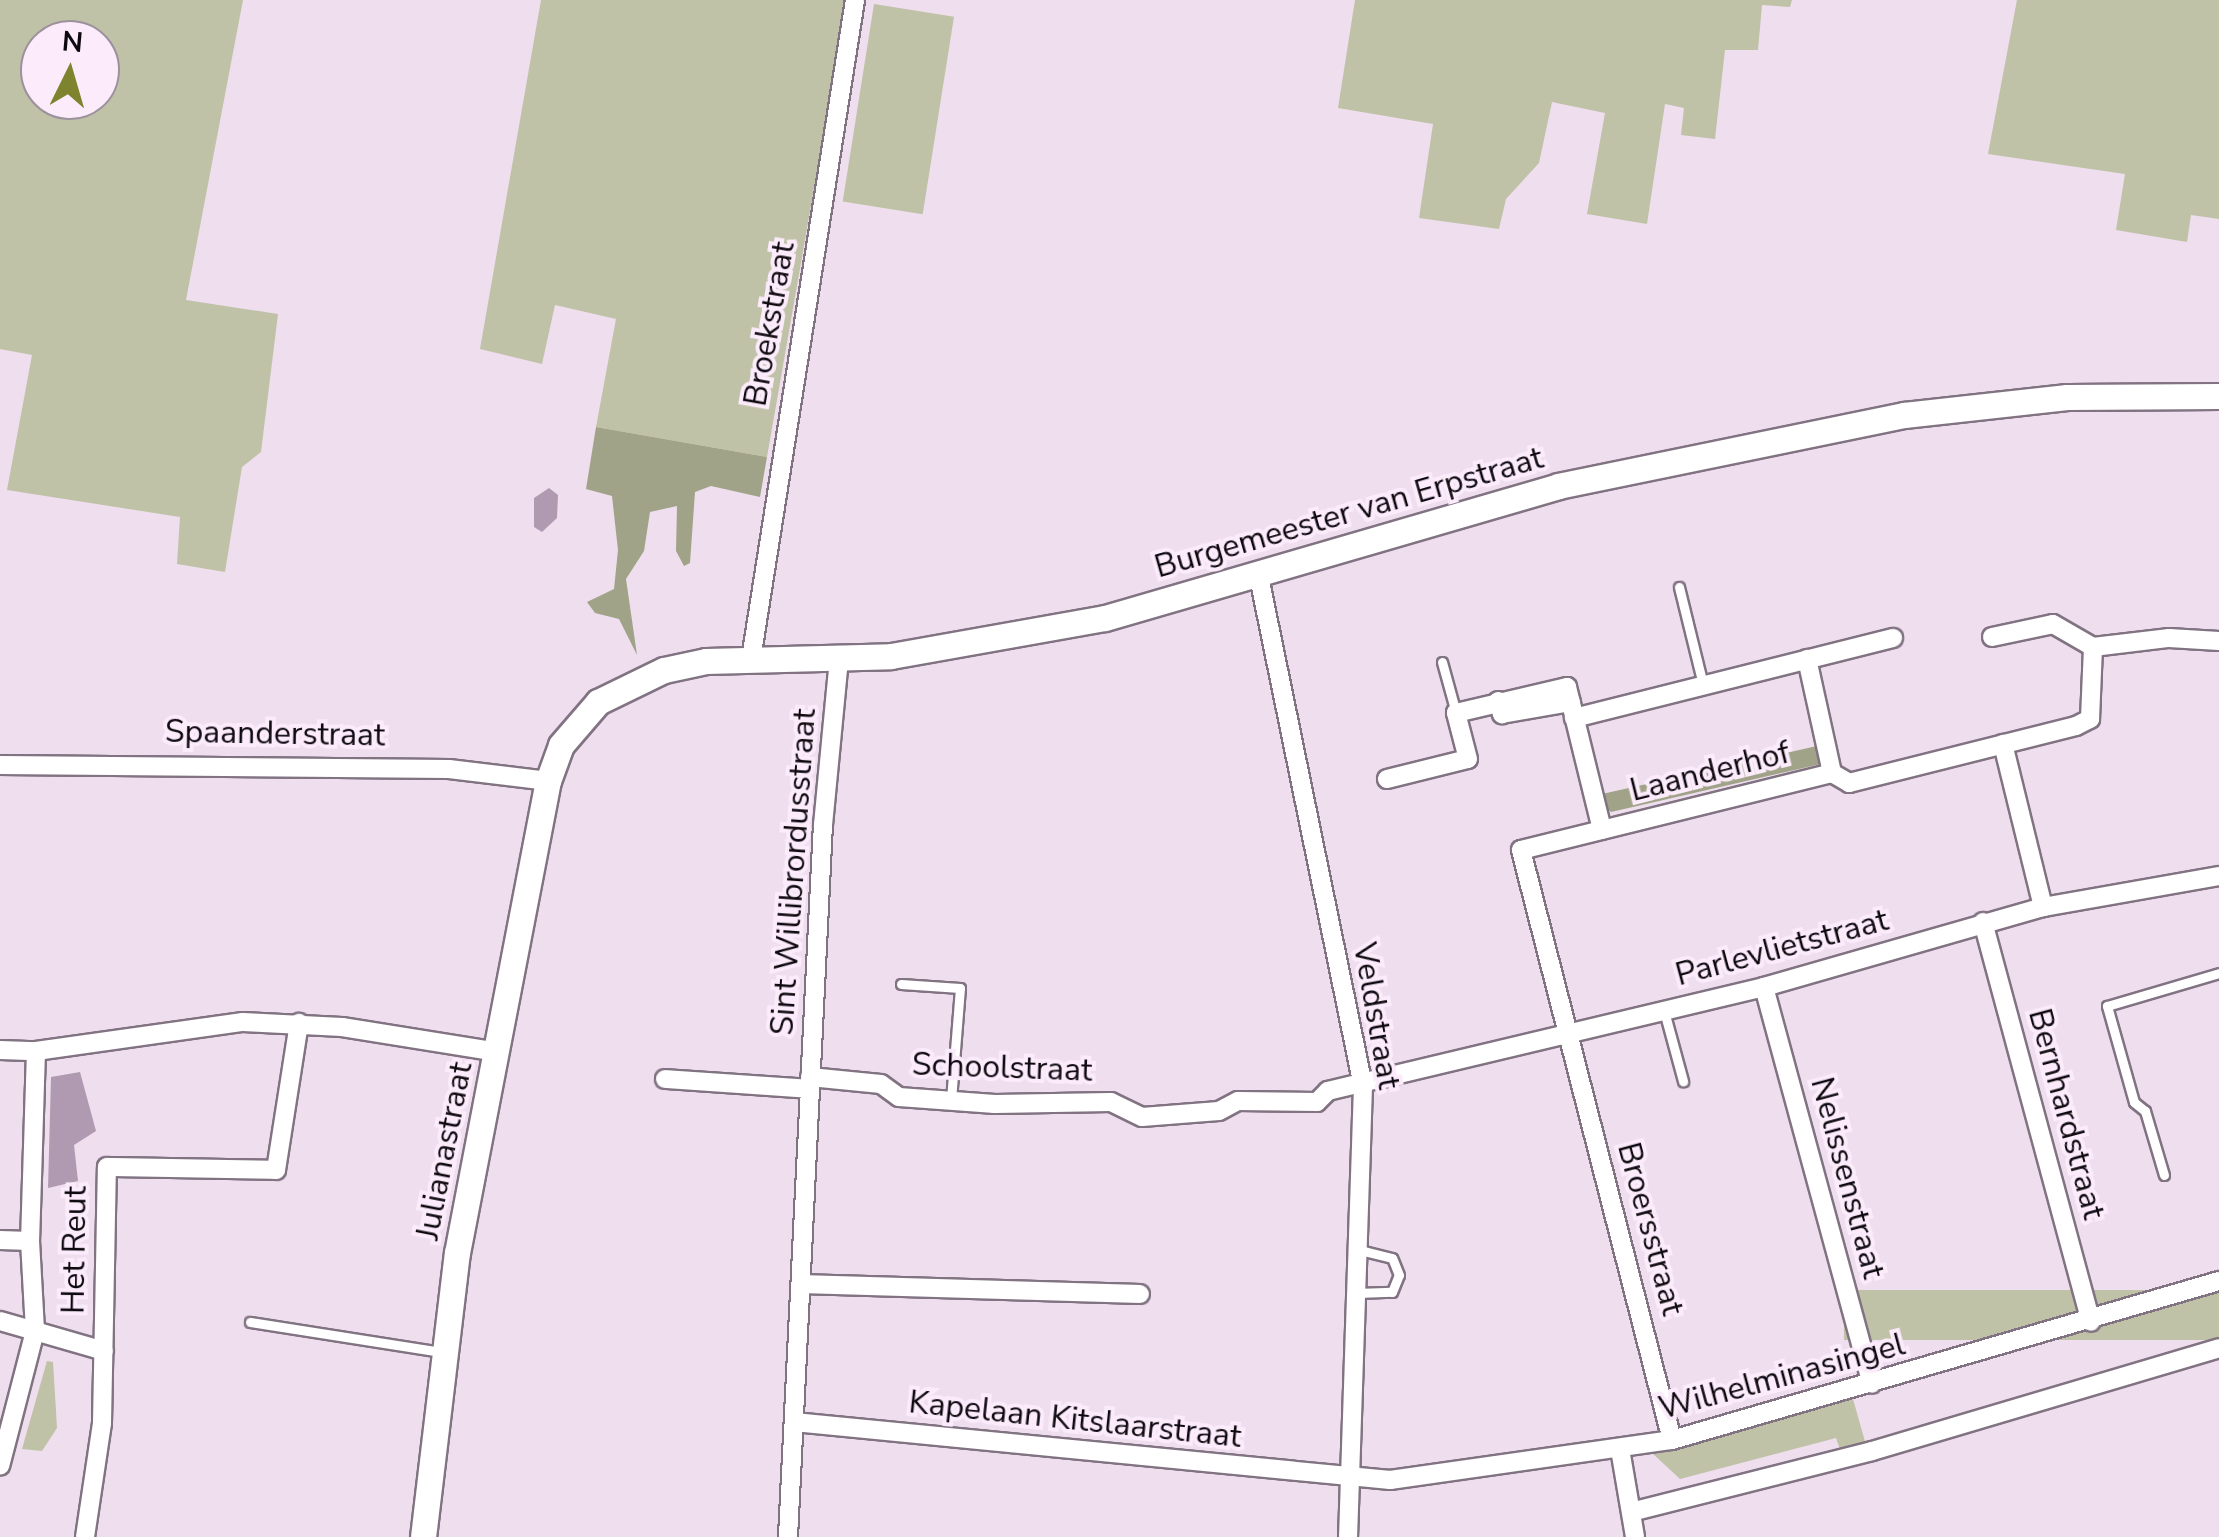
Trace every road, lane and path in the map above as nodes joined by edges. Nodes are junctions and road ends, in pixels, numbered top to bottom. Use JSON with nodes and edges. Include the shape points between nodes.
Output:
{"nodes":[{"id":1,"x":855,"y":0,"type":"edge"},
{"id":2,"x":2219,"y":396,"type":"edge"},
{"id":3,"x":1258,"y":572,"type":"junction"},
{"id":4,"x":1679,"y":587,"type":"dead end"},
{"id":5,"x":1992,"y":637,"type":"dead end"},
{"id":6,"x":1892,"y":638,"type":"dead end"},
{"id":7,"x":2219,"y":642,"type":"edge"},
{"id":8,"x":2093,"y":646,"type":"junction"},
{"id":9,"x":750,"y":658,"type":"junction"},
{"id":10,"x":839,"y":659,"type":"junction"},
{"id":11,"x":1808,"y":660,"type":"junction"},
{"id":12,"x":1442,"y":662,"type":"dead end"},
{"id":13,"x":1703,"y":686,"type":"junction"},
{"id":14,"x":1572,"y":710,"type":"junction"},
{"id":15,"x":1456,"y":712,"type":"junction"},
{"id":16,"x":2002,"y":744,"type":"junction"},
{"id":17,"x":0,"y":765,"type":"edge"},
{"id":18,"x":1832,"y":774,"type":"junction"},
{"id":19,"x":1388,"y":779,"type":"dead end"},
{"id":20,"x":548,"y":781,"type":"junction"},
{"id":21,"x":1602,"y":830,"type":"junction"},
{"id":22,"x":2219,"y":876,"type":"edge"},
{"id":23,"x":2042,"y":907,"type":"junction"},
{"id":24,"x":1984,"y":922,"type":"junction"},
{"id":25,"x":2219,"y":973,"type":"edge"},
{"id":26,"x":901,"y":984,"type":"dead end"},
{"id":27,"x":1764,"y":987,"type":"junction"},
{"id":28,"x":1664,"y":1011,"type":"junction"},
{"id":29,"x":299,"y":1023,"type":"junction"},
{"id":30,"x":1568,"y":1034,"type":"junction"},
{"id":31,"x":0,"y":1050,"type":"edge"},
{"id":32,"x":36,"y":1051,"type":"junction"},
{"id":33,"x":498,"y":1052,"type":"junction"},
{"id":34,"x":665,"y":1079,"type":"dead end"},
{"id":35,"x":1683,"y":1082,"type":"dead end"},
{"id":36,"x":810,"y":1083,"type":"junction"},
{"id":37,"x":1363,"y":1086,"type":"junction"},
{"id":38,"x":951,"y":1100,"type":"junction"},
{"id":39,"x":2164,"y":1175,"type":"dead end"},
{"id":40,"x":0,"y":1240,"type":"edge"},
{"id":41,"x":30,"y":1241,"type":"junction"},
{"id":42,"x":1358,"y":1249,"type":"junction"},
{"id":43,"x":2219,"y":1281,"type":"edge"},
{"id":44,"x":801,"y":1284,"type":"junction"},
{"id":45,"x":1356,"y":1292,"type":"junction"},
{"id":46,"x":1140,"y":1294,"type":"dead end"},
{"id":47,"x":0,"y":1321,"type":"edge"},
{"id":48,"x":250,"y":1322,"type":"dead end"},
{"id":49,"x":2091,"y":1322,"type":"junction"},
{"id":50,"x":35,"y":1331,"type":"junction"},
{"id":51,"x":2219,"y":1348,"type":"edge"},
{"id":52,"x":104,"y":1351,"type":"junction"},
{"id":53,"x":442,"y":1352,"type":"junction"},
{"id":54,"x":1872,"y":1384,"type":"junction"},
{"id":55,"x":794,"y":1422,"type":"junction"},
{"id":56,"x":1672,"y":1440,"type":"junction"},
{"id":57,"x":1620,"y":1449,"type":"junction"},
{"id":58,"x":0,"y":1466,"type":"edge"},
{"id":59,"x":1350,"y":1477,"type":"junction"},
{"id":60,"x":1632,"y":1512,"type":"junction"},
{"id":61,"x":85,"y":1537,"type":"edge"},
{"id":62,"x":424,"y":1537,"type":"edge"},
{"id":63,"x":788,"y":1537,"type":"edge"},
{"id":64,"x":1348,"y":1537,"type":"edge"},
{"id":65,"x":1635,"y":1537,"type":"edge"}],
"edges":[{"from":1,"to":9,"type":"street","name":"Broekstraat"},
{"from":2,"to":3,"type":"street","name":"Burgemeester van Erpstraat","via":[[2067,397],[1904,416],[1558,486]]},
{"from":3,"to":10,"type":"street","name":"Burgemeester van Erpstraat","via":[[1105,618]]},
{"from":3,"to":37,"type":"street","name":"Veldstraat"},
{"from":4,"to":13,"type":"lane"},
{"from":5,"to":8,"type":"street","via":[[2053,624]]},
{"from":6,"to":11,"type":"street"},
{"from":7,"to":8,"type":"street","via":[[2169,638]]},
{"from":8,"to":16,"type":"street","name":"Laanderhof","via":[[2090,719]]},
{"from":9,"to":10,"type":"street","name":"Burgemeester van Erpstraat"},
{"from":9,"to":20,"type":"street","name":"Burgemeester van Erpstraat","via":[[664,670],[598,702],[561,746]]},
{"from":10,"to":36,"type":"street","name":"Sint Willibrordusstraat"},
{"from":11,"to":13,"type":"street"},
{"from":11,"to":18,"type":"street","name":"Laanderhof"},
{"from":12,"to":15,"type":"lane"},
{"from":13,"to":14,"type":"street"},
{"from":14,"to":15,"type":"street","via":[[1568,687]]},
{"from":14,"to":21,"type":"street","name":"Laanderhof"},
{"from":15,"to":19,"type":"street","via":[[1468,759]]},
{"from":16,"to":18,"type":"street","name":"Laanderhof","via":[[1849,783]]},
{"from":16,"to":23,"type":"street"},
{"from":17,"to":20,"type":"street","name":"Spaanderstraat","via":[[449,768]]},
{"from":18,"to":21,"type":"street","name":"Laanderhof"},
{"from":20,"to":33,"type":"street","name":"Julianastraat"},
{"from":21,"to":30,"type":"street","name":"Laanderhof","via":[[1521,850]]},
{"from":22,"to":23,"type":"street","name":"Parlevlietstraat"},
{"from":23,"to":24,"type":"street","name":"Parlevlietstraat"},
{"from":24,"to":27,"type":"street","name":"Parlevlietstraat"},
{"from":24,"to":49,"type":"street","name":"Bernhardstraat"},
{"from":25,"to":39,"type":"lane","via":[[2107,1006],[2134,1102],[2145,1111]]},
{"from":26,"to":38,"type":"lane","via":[[960,988]]},
{"from":27,"to":28,"type":"street","name":"Parlevlietstraat"},
{"from":27,"to":54,"type":"street","name":"Nelissenstraat"},
{"from":28,"to":30,"type":"street","name":"Parlevlietstraat"},
{"from":28,"to":35,"type":"lane"},
{"from":29,"to":32,"type":"street","via":[[243,1022]]},
{"from":29,"to":33,"type":"street"},
{"from":29,"to":52,"type":"street","name":"Het Reut","via":[[276,1170],[107,1167]]},
{"from":30,"to":37,"type":"street","name":"Parlevlietstraat"},
{"from":30,"to":56,"type":"street","name":"Broersstraat"},
{"from":31,"to":32,"type":"street"},
{"from":32,"to":41,"type":"street","name":"Het Reut"},
{"from":33,"to":53,"type":"street","name":"Julianastraat"},
{"from":34,"to":36,"type":"street"},
{"from":36,"to":38,"type":"street","name":"Schoolstraat","via":[[881,1084],[899,1097]]},
{"from":36,"to":44,"type":"street","name":"Sint Willibrordusstraat"},
{"from":37,"to":38,"type":"street","name":"Schoolstraat","via":[[1328,1092],[1317,1102],[1264,1099],[1219,1111],[1142,1117],[1111,1102]]},
{"from":37,"to":42,"type":"street","name":"Veldstraat"},
{"from":40,"to":41,"type":"street","name":"Het Reut"},
{"from":41,"to":50,"type":"street","name":"Het Reut"},
{"from":42,"to":45,"type":"street","name":"Veldstraat"},
{"from":42,"to":45,"type":"lane","via":[[1392,1258],[1400,1275],[1392,1292]]},
{"from":43,"to":49,"type":"street","name":"Wilhelminasingel"},
{"from":44,"to":46,"type":"street"},
{"from":44,"to":55,"type":"street","name":"Sint Willibrordusstraat"},
{"from":45,"to":59,"type":"street","name":"Veldstraat"},
{"from":47,"to":50,"type":"street","name":"Het Reut"},
{"from":48,"to":53,"type":"lane"},
{"from":49,"to":54,"type":"street","name":"Wilhelminasingel"},
{"from":50,"to":52,"type":"street","name":"Het Reut"},
{"from":50,"to":58,"type":"street","name":"Het Reut"},
{"from":51,"to":60,"type":"street","via":[[2022,1410]]},
{"from":52,"to":61,"type":"street","name":"Het Reut","via":[[102,1424]]},
{"from":53,"to":62,"type":"street","name":"Julianastraat"},
{"from":54,"to":56,"type":"street","name":"Wilhelminasingel"},
{"from":55,"to":59,"type":"street","name":"Kapelaan Kitslaarstraat"},
{"from":55,"to":63,"type":"street","name":"Sint Willibrordusstraat"},
{"from":56,"to":57,"type":"street","name":"Wilhelminasingel"},
{"from":57,"to":59,"type":"street","name":"Wilhelminasingel","via":[[1390,1480]]},
{"from":57,"to":60,"type":"street"},
{"from":59,"to":64,"type":"street","name":"Veldstraat"},
{"from":60,"to":65,"type":"street"}]}
